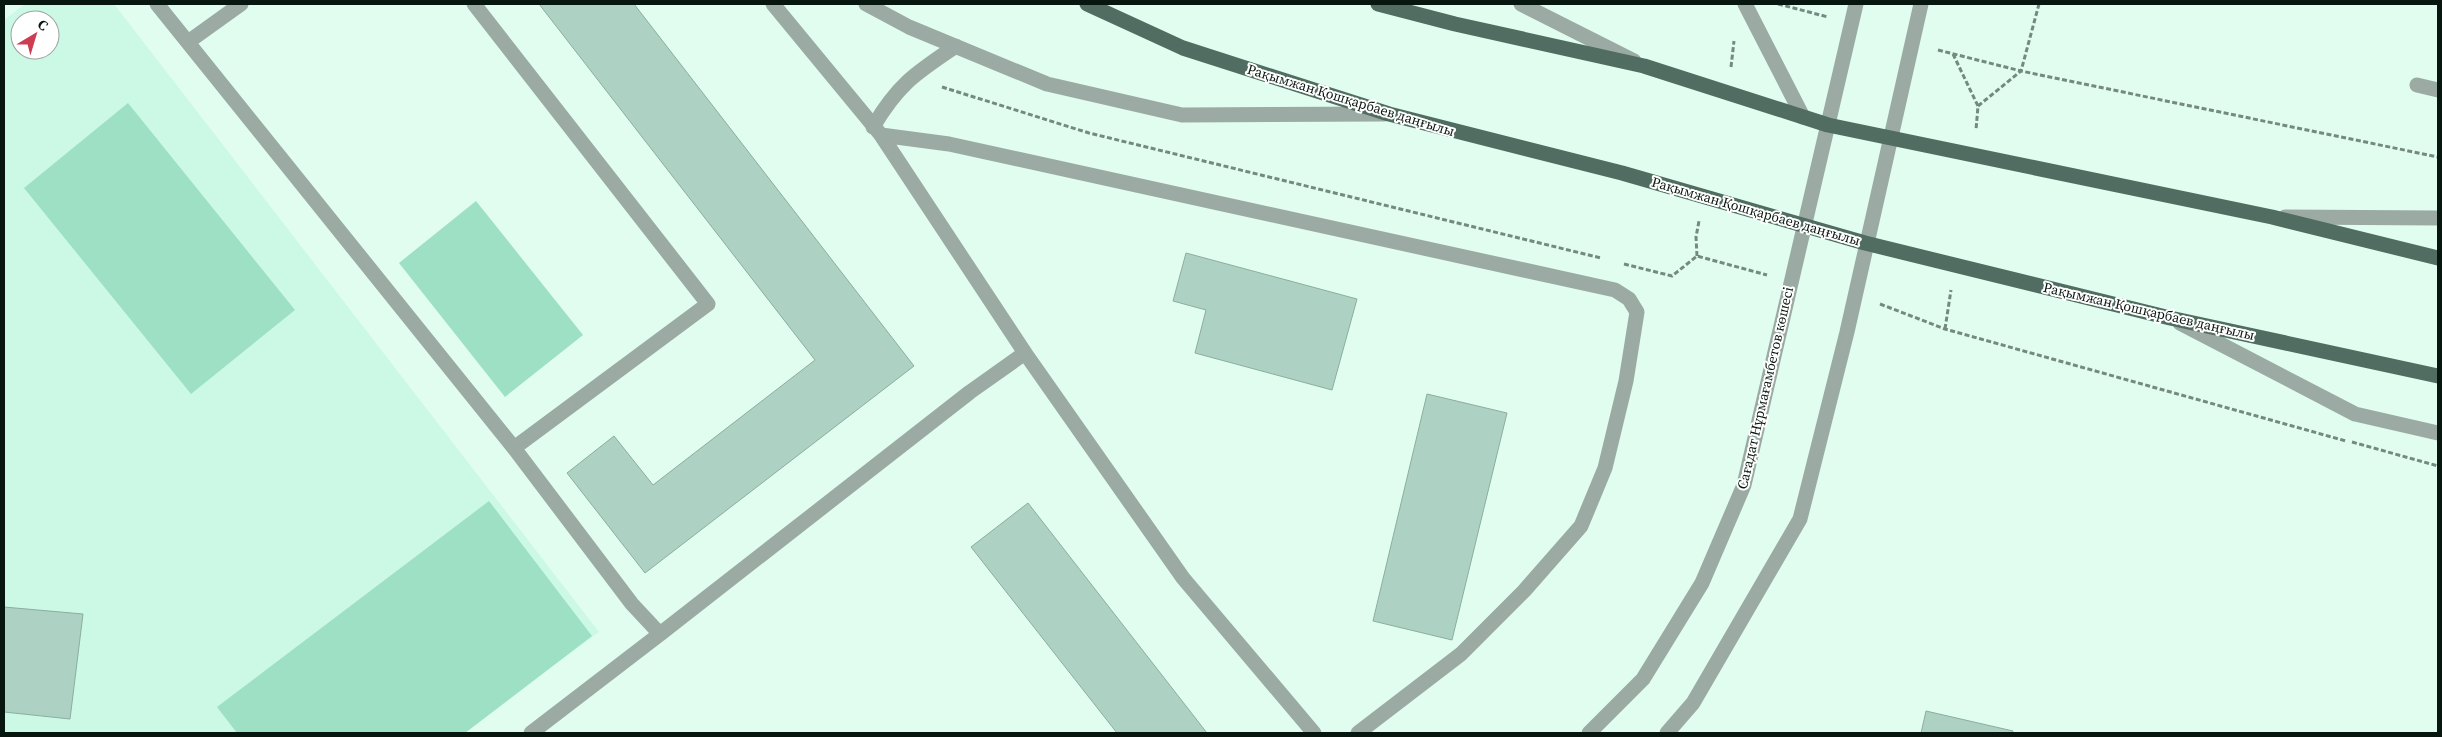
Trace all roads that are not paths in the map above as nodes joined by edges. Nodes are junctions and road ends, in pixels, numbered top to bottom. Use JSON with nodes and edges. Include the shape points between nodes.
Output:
{"nodes":[{"id":1,"x":157,"y":4,"type":"edge"},
{"id":2,"x":240,"y":4,"type":"edge"},
{"id":3,"x":474,"y":4,"type":"edge"},
{"id":4,"x":773,"y":4,"type":"edge"},
{"id":5,"x":866,"y":4,"type":"edge"},
{"id":6,"x":1087,"y":4,"type":"edge"},
{"id":7,"x":1378,"y":4,"type":"edge"},
{"id":8,"x":1521,"y":4,"type":"edge"},
{"id":9,"x":1746,"y":4,"type":"edge"},
{"id":10,"x":1856,"y":4,"type":"edge"},
{"id":11,"x":1921,"y":4,"type":"edge"},
{"id":12,"x":188,"y":42,"type":"junction"},
{"id":13,"x":956,"y":46,"type":"junction"},
{"id":14,"x":1644,"y":66,"type":"junction"},
{"id":15,"x":2417,"y":85,"type":"dead end"},
{"id":16,"x":2438,"y":90,"type":"edge"},
{"id":17,"x":1389,"y":114,"type":"junction"},
{"id":18,"x":1803,"y":117,"type":"junction"},
{"id":19,"x":1828,"y":124,"type":"junction"},
{"id":20,"x":877,"y":131,"type":"junction"},
{"id":21,"x":1889,"y":138,"type":"junction"},
{"id":22,"x":2272,"y":218,"type":"junction"},
{"id":23,"x":2438,"y":218,"type":"edge"},
{"id":24,"x":1804,"y":224,"type":"junction"},
{"id":25,"x":1865,"y":243,"type":"junction"},
{"id":26,"x":2438,"y":258,"type":"edge"},
{"id":27,"x":2170,"y":318,"type":"junction"},
{"id":28,"x":1025,"y":353,"type":"junction"},
{"id":29,"x":2438,"y":376,"type":"edge"},
{"id":30,"x":2438,"y":433,"type":"edge"},
{"id":31,"x":514,"y":448,"type":"junction"},
{"id":32,"x":660,"y":634,"type":"junction"},
{"id":33,"x":531,"y":733,"type":"edge"},
{"id":34,"x":1314,"y":733,"type":"edge"},
{"id":35,"x":1358,"y":733,"type":"edge"},
{"id":36,"x":1589,"y":733,"type":"edge"},
{"id":37,"x":1667,"y":733,"type":"edge"}],
"edges":[{"from":1,"to":12,"type":"street"},
{"from":2,"to":12,"type":"street"},
{"from":3,"to":31,"type":"street","via":[[708,304]]},
{"from":4,"to":20,"type":"street"},
{"from":5,"to":13,"type":"street","via":[[909,27]]},
{"from":6,"to":17,"type":"main road","name":"Рақымжан Қошқарбаев даңғылы","via":[[1183,48]]},
{"from":7,"to":14,"type":"main road"},
{"from":8,"to":14,"type":"street"},
{"from":9,"to":18,"type":"street"},
{"from":10,"to":19,"type":"street","name":"Сағадат Нұрмағамбетов көшесі"},
{"from":11,"to":21,"type":"street"},
{"from":12,"to":31,"type":"street"},
{"from":13,"to":17,"type":"street","via":[[1047,84],[1182,115]]},
{"from":13,"to":20,"type":"street","via":[[911,77],[888,100]]},
{"from":14,"to":18,"type":"main road"},
{"from":15,"to":16,"type":"street"},
{"from":17,"to":24,"type":"main road","name":"Рақымжан Қошқарбаев даңғылы","via":[[1622,173]]},
{"from":18,"to":19,"type":"main road"},
{"from":19,"to":21,"type":"main road"},
{"from":19,"to":24,"type":"street","name":"Сағадат Нұрмағамбетов көшесі"},
{"from":20,"to":28,"type":"street"},
{"from":20,"to":35,"type":"street","via":[[1615,290],[1629,299],[1637,312],[1626,381],[1605,468],[1580,526],[1524,591],[1461,654]]},
{"from":21,"to":22,"type":"main road"},
{"from":21,"to":25,"type":"street"},
{"from":22,"to":23,"type":"street"},
{"from":22,"to":26,"type":"main road"},
{"from":24,"to":25,"type":"main road","name":"Рақымжан Қошқарбаев даңғылы"},
{"from":24,"to":36,"type":"street","name":"Сағадат Нұрмағамбетов көшесі","via":[[1744,485],[1702,583],[1643,679]]},
{"from":25,"to":27,"type":"main road","name":"Рақымжан Қошқарбаев даңғылы"},
{"from":25,"to":37,"type":"street","via":[[1847,332],[1800,519],[1693,703]]},
{"from":27,"to":29,"type":"main road","name":"Рақымжан Қошқарбаев даңғылы"},
{"from":27,"to":30,"type":"street","via":[[2355,414]]},
{"from":28,"to":32,"type":"street","via":[[970,392]]},
{"from":28,"to":34,"type":"street","via":[[1183,578]]},
{"from":31,"to":32,"type":"street","via":[[632,604]]},
{"from":32,"to":33,"type":"street"}]}
